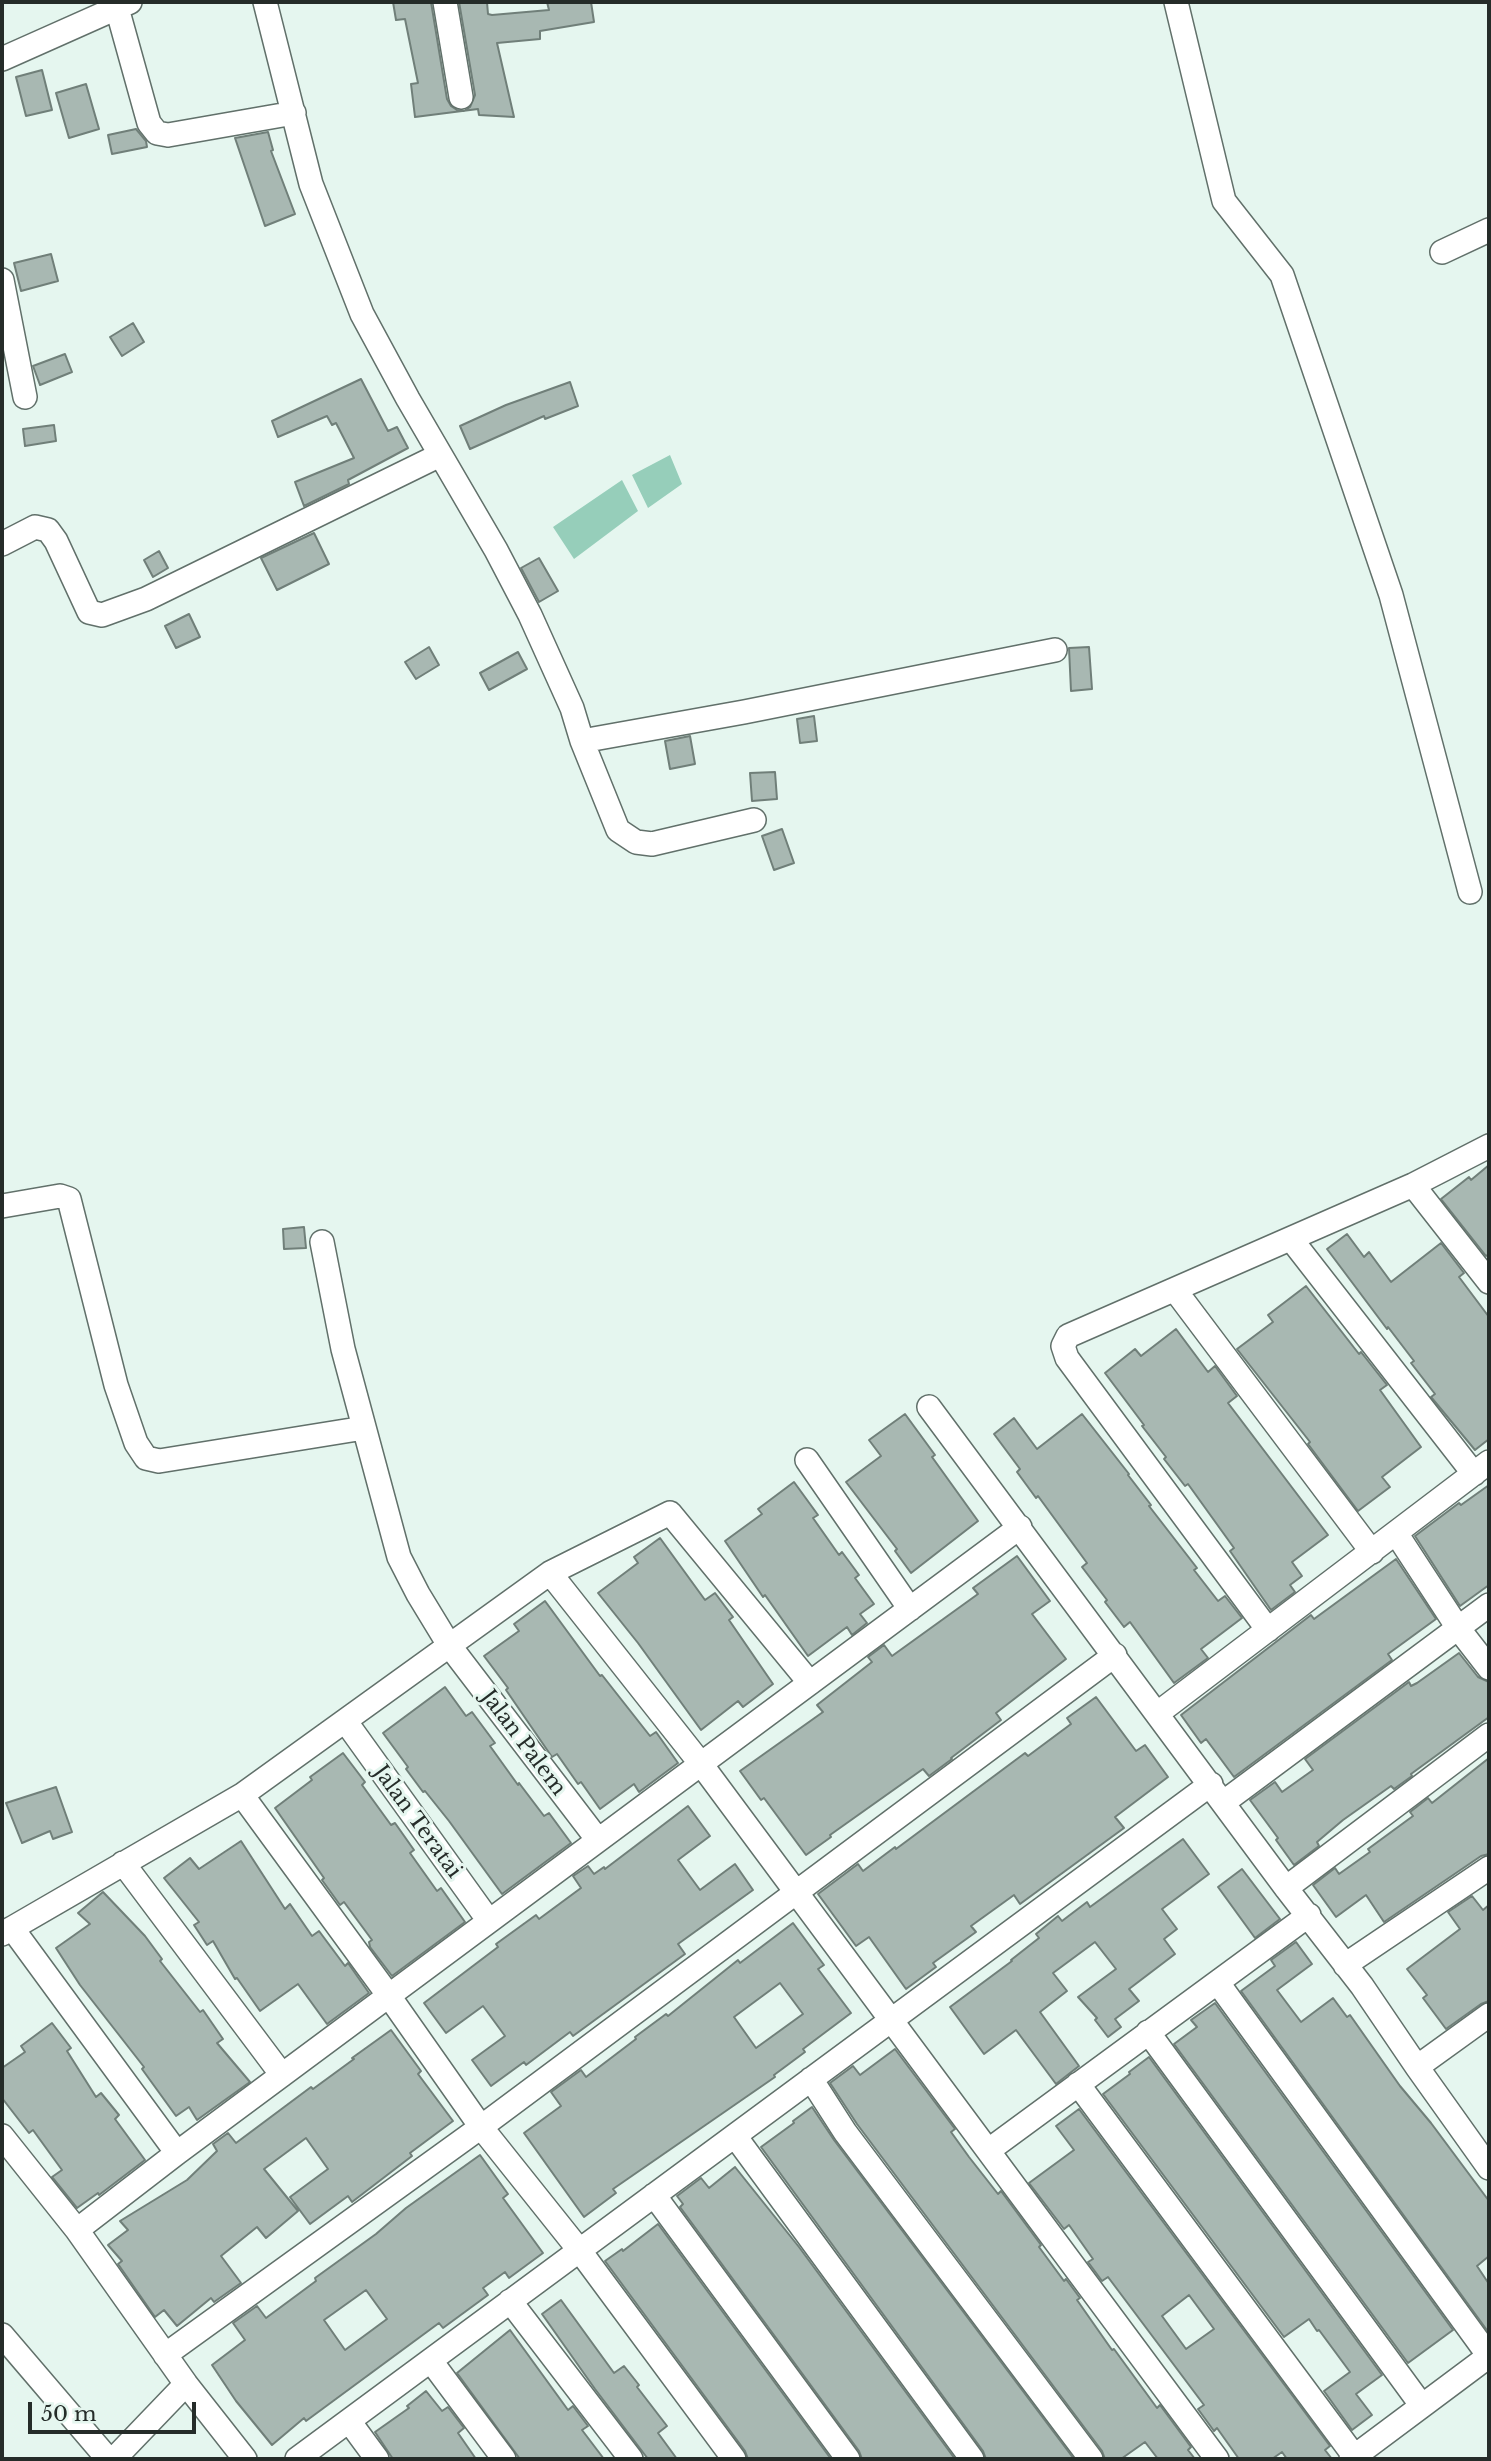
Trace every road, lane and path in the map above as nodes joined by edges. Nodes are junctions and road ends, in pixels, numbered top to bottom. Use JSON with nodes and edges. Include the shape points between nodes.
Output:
{"nodes":[{"id":1,"x":265,"y":2,"type":"edge"},
{"id":2,"x":445,"y":2,"type":"edge"},
{"id":3,"x":1176,"y":2,"type":"edge"},
{"id":4,"x":124,"y":5,"type":"edge"},
{"id":5,"x":2,"y":59,"type":"edge"},
{"id":6,"x":461,"y":97,"type":"dead end"},
{"id":7,"x":294,"y":113,"type":"junction"},
{"id":8,"x":1489,"y":230,"type":"edge"},
{"id":9,"x":1442,"y":252,"type":"dead end"},
{"id":10,"x":2,"y":281,"type":"edge"},
{"id":11,"x":25,"y":397,"type":"dead end"},
{"id":12,"x":440,"y":455,"type":"junction"},
{"id":13,"x":2,"y":544,"type":"edge"},
{"id":14,"x":1055,"y":650,"type":"dead end"},
{"id":15,"x":582,"y":741,"type":"junction"},
{"id":16,"x":754,"y":820,"type":"dead end"},
{"id":17,"x":1470,"y":892,"type":"dead end"},
{"id":18,"x":1489,"y":1146,"type":"edge"},
{"id":19,"x":1413,"y":1185,"type":"junction"},
{"id":20,"x":2,"y":1206,"type":"edge"},
{"id":21,"x":1291,"y":1239,"type":"junction"},
{"id":22,"x":322,"y":1242,"type":"dead end"},
{"id":23,"x":1489,"y":1282,"type":"edge"},
{"id":24,"x":1175,"y":1290,"type":"junction"},
{"id":25,"x":929,"y":1407,"type":"dead end"},
{"id":26,"x":364,"y":1428,"type":"junction"},
{"id":27,"x":807,"y":1460,"type":"dead end"},
{"id":28,"x":1482,"y":1468,"type":"edge"},
{"id":29,"x":1020,"y":1527,"type":"junction"},
{"id":30,"x":1396,"y":1533,"type":"junction"},
{"id":31,"x":1372,"y":1552,"type":"junction"},
{"id":32,"x":550,"y":1573,"type":"junction"},
{"id":33,"x":1489,"y":1605,"type":"edge"},
{"id":34,"x":910,"y":1609,"type":"junction"},
{"id":35,"x":1458,"y":1628,"type":"junction"},
{"id":36,"x":1268,"y":1630,"type":"junction"},
{"id":37,"x":449,"y":1645,"type":"junction"},
{"id":38,"x":1115,"y":1656,"type":"junction"},
{"id":39,"x":1489,"y":1668,"type":"edge"},
{"id":40,"x":810,"y":1684,"type":"junction"},
{"id":41,"x":1158,"y":1713,"type":"junction"},
{"id":42,"x":346,"y":1722,"type":"junction"},
{"id":43,"x":1489,"y":1735,"type":"edge"},
{"id":44,"x":701,"y":1764,"type":"junction"},
{"id":45,"x":1217,"y":1793,"type":"junction"},
{"id":46,"x":243,"y":1795,"type":"junction"},
{"id":47,"x":598,"y":1840,"type":"junction"},
{"id":48,"x":123,"y":1863,"type":"junction"},
{"id":49,"x":1489,"y":1868,"type":"edge"},
{"id":50,"x":1286,"y":1888,"type":"junction"},
{"id":51,"x":796,"y":1893,"type":"junction"},
{"id":52,"x":1309,"y":1915,"type":"junction"},
{"id":53,"x":489,"y":1922,"type":"junction"},
{"id":54,"x":7,"y":1931,"type":"edge"},
{"id":55,"x":1345,"y":1965,"type":"junction"},
{"id":56,"x":1218,"y":1983,"type":"junction"},
{"id":57,"x":389,"y":1996,"type":"junction"},
{"id":58,"x":1489,"y":2015,"type":"edge"},
{"id":59,"x":892,"y":2019,"type":"junction"},
{"id":60,"x":1148,"y":2032,"type":"junction"},
{"id":61,"x":1417,"y":2067,"type":"junction"},
{"id":62,"x":282,"y":2075,"type":"junction"},
{"id":63,"x":811,"y":2080,"type":"junction"},
{"id":64,"x":1077,"y":2084,"type":"junction"},
{"id":65,"x":481,"y":2127,"type":"junction"},
{"id":66,"x":2,"y":2136,"type":"edge"},
{"id":67,"x":735,"y":2136,"type":"junction"},
{"id":68,"x":989,"y":2150,"type":"junction"},
{"id":69,"x":177,"y":2153,"type":"junction"},
{"id":70,"x":1488,"y":2163,"type":"edge"},
{"id":71,"x":654,"y":2195,"type":"junction"},
{"id":72,"x":77,"y":2230,"type":"junction"},
{"id":73,"x":580,"y":2251,"type":"junction"},
{"id":74,"x":510,"y":2301,"type":"junction"},
{"id":75,"x":2,"y":2334,"type":"edge"},
{"id":76,"x":165,"y":2356,"type":"junction"},
{"id":77,"x":1489,"y":2356,"type":"edge"},
{"id":78,"x":431,"y":2361,"type":"junction"},
{"id":79,"x":186,"y":2384,"type":"junction"},
{"id":80,"x":1422,"y":2406,"type":"junction"},
{"id":81,"x":349,"y":2421,"type":"junction"},
{"id":82,"x":1353,"y":2458,"type":"edge"},
{"id":83,"x":108,"y":2459,"type":"edge"},
{"id":84,"x":114,"y":2459,"type":"edge"},
{"id":85,"x":245,"y":2459,"type":"edge"},
{"id":86,"x":297,"y":2459,"type":"edge"},
{"id":87,"x":377,"y":2459,"type":"edge"},
{"id":88,"x":504,"y":2459,"type":"edge"},
{"id":89,"x":631,"y":2459,"type":"edge"},
{"id":90,"x":734,"y":2459,"type":"edge"},
{"id":91,"x":848,"y":2459,"type":"edge"},
{"id":92,"x":972,"y":2459,"type":"edge"},
{"id":93,"x":1091,"y":2459,"type":"edge"},
{"id":94,"x":1217,"y":2459,"type":"edge"}],
"edges":[{"from":1,"to":7,"type":"street"},
{"from":2,"to":6,"type":"street"},
{"from":3,"to":17,"type":"street","via":[[1224,201],[1282,275],[1391,595]]},
{"from":4,"to":5,"type":"street"},
{"from":4,"to":7,"type":"street","via":[[149,123],[157,134]]},
{"from":7,"to":12,"type":"street","via":[[311,184],[362,314]]},
{"from":8,"to":9,"type":"street"},
{"from":10,"to":11,"type":"street"},
{"from":12,"to":13,"type":"street","via":[[158,593],[102,615],[89,612],[48,530],[35,527]]},
{"from":12,"to":15,"type":"street","via":[[530,615]]},
{"from":14,"to":15,"type":"street"},
{"from":15,"to":16,"type":"street","via":[[618,830],[636,842],[652,844]]},
{"from":18,"to":19,"type":"street"},
{"from":19,"to":21,"type":"street"},
{"from":19,"to":23,"type":"street"},
{"from":20,"to":26,"type":"street","via":[[60,1196],[69,1199],[116,1385],[136,1443],[146,1458],[159,1461]]},
{"from":21,"to":24,"type":"street"},
{"from":21,"to":28,"type":"street"},
{"from":22,"to":26,"type":"street","name":"Jalan Palem"},
{"from":24,"to":31,"type":"street"},
{"from":24,"to":36,"type":"street","via":[[1068,1336],[1063,1346],[1067,1358]]},
{"from":25,"to":29,"type":"street"},
{"from":26,"to":37,"type":"street","name":"Jalan Palem","via":[[399,1557]]},
{"from":27,"to":34,"type":"street"},
{"from":28,"to":30,"type":"street"},
{"from":29,"to":34,"type":"street"},
{"from":29,"to":38,"type":"street"},
{"from":30,"to":31,"type":"street"},
{"from":30,"to":35,"type":"street"},
{"from":31,"to":36,"type":"street"},
{"from":32,"to":37,"type":"street"},
{"from":32,"to":40,"type":"street","via":[[670,1513]]},
{"from":32,"to":44,"type":"street"},
{"from":33,"to":35,"type":"street"},
{"from":34,"to":40,"type":"street"},
{"from":35,"to":39,"type":"street"},
{"from":35,"to":45,"type":"street"},
{"from":36,"to":41,"type":"street"},
{"from":37,"to":42,"type":"street"},
{"from":37,"to":47,"type":"street","name":"Jalan Palem"},
{"from":38,"to":41,"type":"street"},
{"from":38,"to":51,"type":"street"},
{"from":40,"to":44,"type":"street"},
{"from":41,"to":45,"type":"street"},
{"from":42,"to":46,"type":"street"},
{"from":42,"to":53,"type":"street","name":"Jalan Teratai"},
{"from":43,"to":50,"type":"street"},
{"from":44,"to":47,"type":"street"},
{"from":44,"to":51,"type":"street"},
{"from":45,"to":50,"type":"street"},
{"from":45,"to":59,"type":"street"},
{"from":46,"to":48,"type":"street"},
{"from":46,"to":57,"type":"street"},
{"from":47,"to":53,"type":"street"},
{"from":48,"to":54,"type":"street"},
{"from":48,"to":62,"type":"street"},
{"from":49,"to":55,"type":"street"},
{"from":50,"to":52,"type":"street"},
{"from":51,"to":59,"type":"street"},
{"from":51,"to":65,"type":"street"},
{"from":52,"to":55,"type":"street"},
{"from":52,"to":56,"type":"street"},
{"from":53,"to":57,"type":"street"},
{"from":54,"to":69,"type":"street"},
{"from":55,"to":61,"type":"street"},
{"from":56,"to":60,"type":"street"},
{"from":56,"to":77,"type":"street"},
{"from":57,"to":62,"type":"street"},
{"from":57,"to":65,"type":"street"},
{"from":58,"to":61,"type":"street"},
{"from":59,"to":63,"type":"street"},
{"from":59,"to":68,"type":"street"},
{"from":60,"to":64,"type":"street"},
{"from":60,"to":80,"type":"street"},
{"from":61,"to":70,"type":"street"},
{"from":62,"to":69,"type":"street"},
{"from":63,"to":67,"type":"street"},
{"from":63,"to":93,"type":"street","via":[[845,2132]]},
{"from":64,"to":68,"type":"street"},
{"from":64,"to":82,"type":"street"},
{"from":65,"to":73,"type":"street"},
{"from":65,"to":76,"type":"street"},
{"from":66,"to":72,"type":"street"},
{"from":67,"to":71,"type":"street"},
{"from":67,"to":92,"type":"street"},
{"from":68,"to":94,"type":"street"},
{"from":69,"to":72,"type":"street"},
{"from":71,"to":73,"type":"street"},
{"from":71,"to":91,"type":"street"},
{"from":72,"to":76,"type":"street"},
{"from":73,"to":74,"type":"street"},
{"from":73,"to":90,"type":"street"},
{"from":74,"to":78,"type":"street"},
{"from":74,"to":89,"type":"street"},
{"from":75,"to":83,"type":"street"},
{"from":76,"to":79,"type":"street"},
{"from":77,"to":80,"type":"street"},
{"from":78,"to":81,"type":"street"},
{"from":78,"to":88,"type":"street"},
{"from":79,"to":84,"type":"street"},
{"from":79,"to":85,"type":"street"},
{"from":80,"to":82,"type":"street"},
{"from":81,"to":86,"type":"street"},
{"from":81,"to":87,"type":"street"}]}
